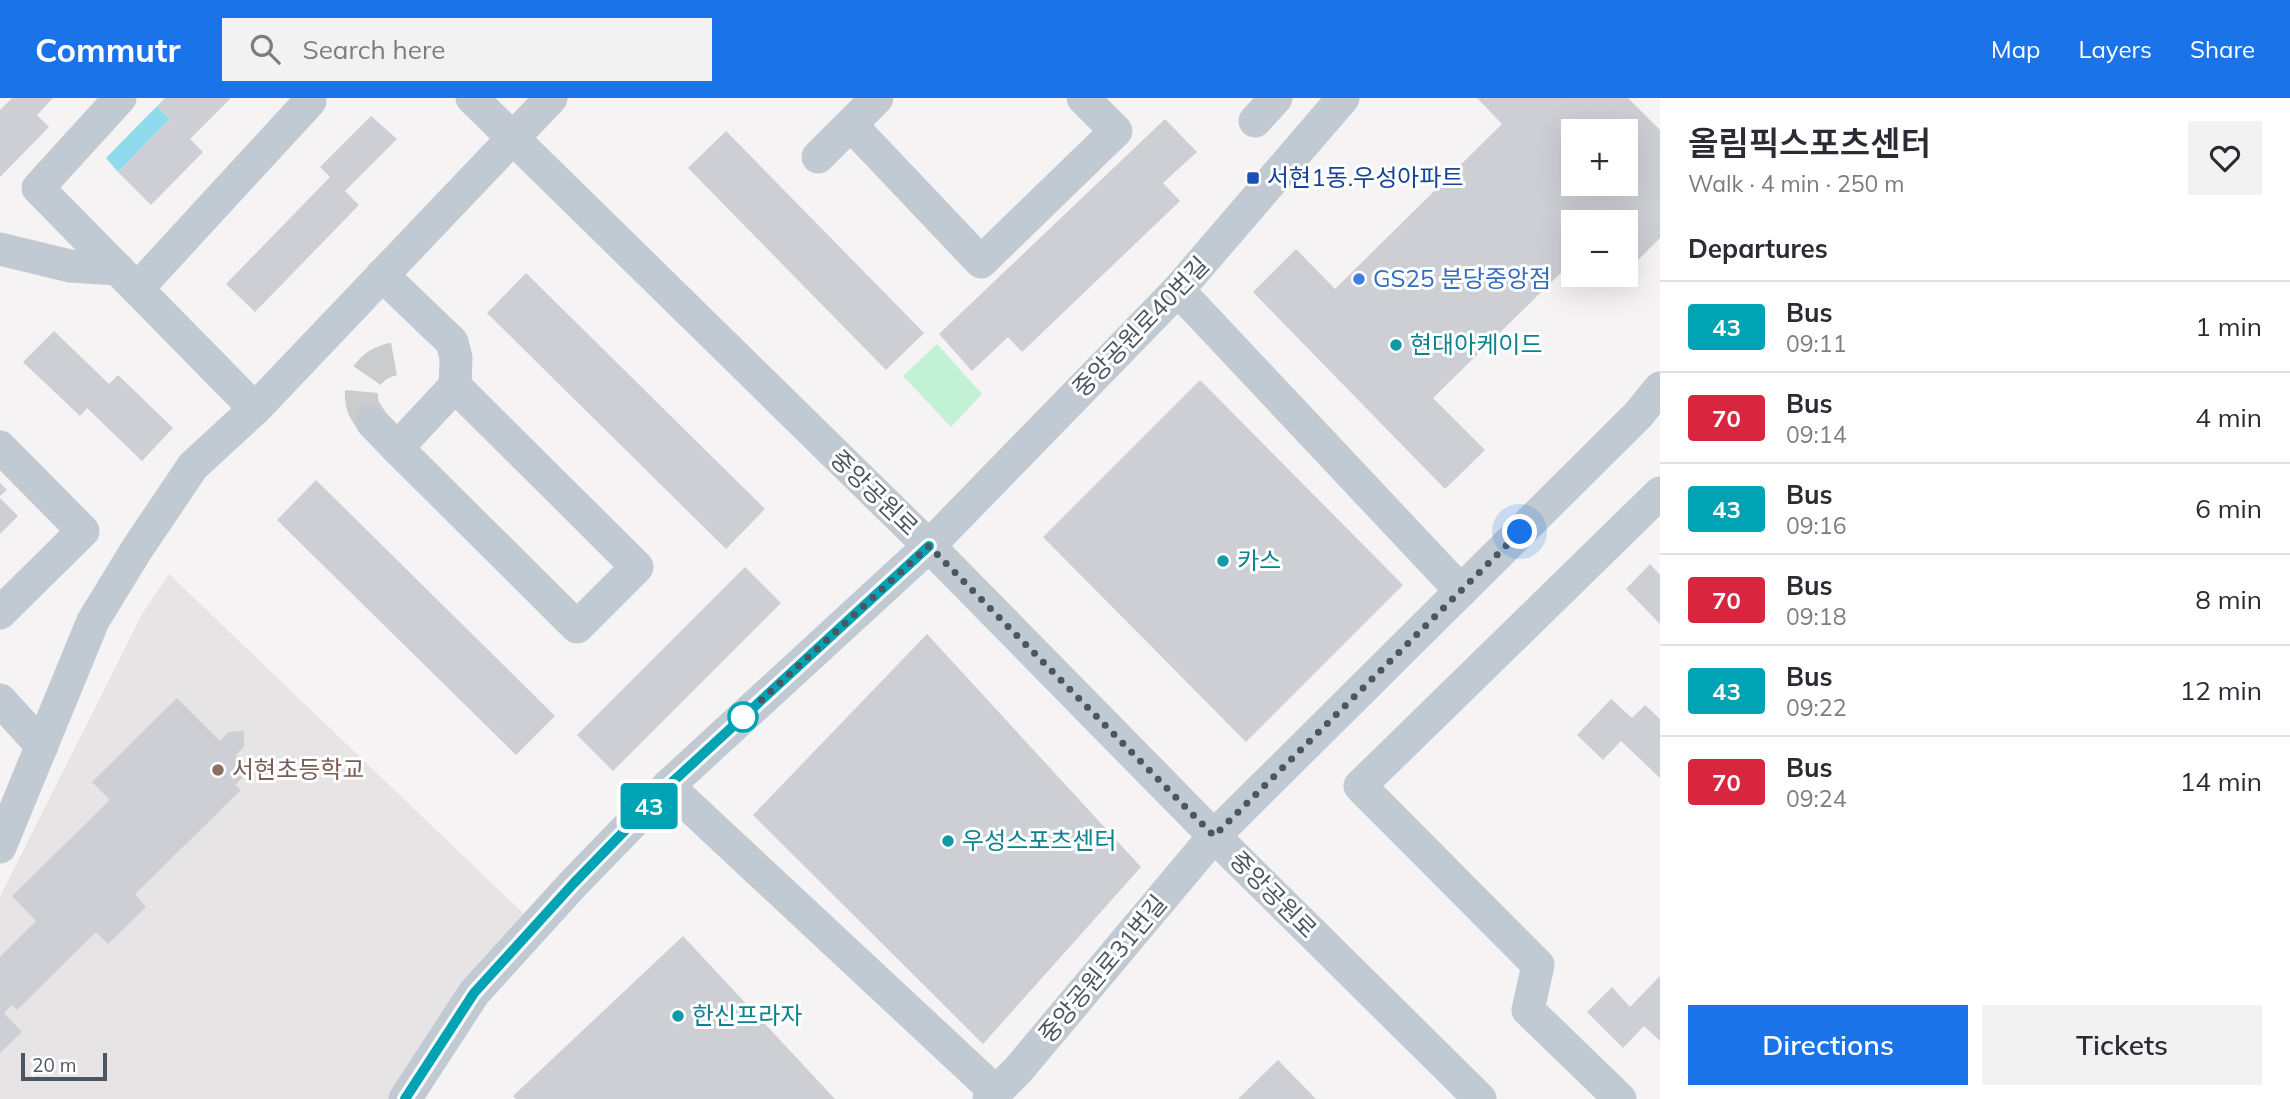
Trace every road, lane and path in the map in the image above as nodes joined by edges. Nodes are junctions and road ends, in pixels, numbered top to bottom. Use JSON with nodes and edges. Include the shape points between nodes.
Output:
{"nodes":[{"id":1,"x":120,"y":98,"type":"edge"},
{"id":2,"x":307,"y":98,"type":"edge"},
{"id":3,"x":472,"y":98,"type":"edge"},
{"id":4,"x":551,"y":98,"type":"edge"},
{"id":5,"x":877,"y":98,"type":"edge"},
{"id":6,"x":1083,"y":98,"type":"edge"},
{"id":7,"x":1343,"y":98,"type":"edge"},
{"id":8,"x":851,"y":125,"type":"junction"},
{"id":9,"x":513,"y":139,"type":"junction"},
{"id":10,"x":818,"y":157,"type":"dead end"},
{"id":11,"x":0,"y":249,"type":"edge"},
{"id":12,"x":382,"y":275,"type":"junction"},
{"id":13,"x":127,"y":279,"type":"junction"},
{"id":14,"x":1178,"y":290,"type":"junction"},
{"id":15,"x":455,"y":386,"type":"junction"},
{"id":16,"x":1660,"y":388,"type":"edge"},
{"id":17,"x":255,"y":409,"type":"junction"},
{"id":18,"x":372,"y":422,"type":"tunnel mouth"},
{"id":19,"x":0,"y":447,"type":"edge"},
{"id":20,"x":397,"y":448,"type":"junction"},
{"id":21,"x":1660,"y":492,"type":"edge"},
{"id":22,"x":929,"y":546,"type":"junction"},
{"id":23,"x":1461,"y":591,"type":"junction"},
{"id":24,"x":0,"y":613,"type":"edge"},
{"id":25,"x":0,"y":700,"type":"edge"},
{"id":26,"x":41,"y":746,"type":"junction"},
{"id":27,"x":12,"y":781,"type":"edge"},
{"id":28,"x":668,"y":786,"type":"junction"},
{"id":29,"x":1214,"y":836,"type":"junction"},
{"id":30,"x":0,"y":847,"type":"edge"},
{"id":31,"x":992,"y":1096,"type":"edge"},
{"id":32,"x":405,"y":1099,"type":"edge"},
{"id":33,"x":1480,"y":1099,"type":"edge"},
{"id":34,"x":1620,"y":1099,"type":"edge"}],
"edges":[{"from":1,"to":13,"type":"street","via":[[38,188]]},
{"from":2,"to":13,"type":"street","via":[[310,101]]},
{"from":3,"to":9,"type":"street","name":"중앙공원로"},
{"from":4,"to":9,"type":"street"},
{"from":5,"to":8,"type":"street"},
{"from":6,"to":8,"type":"street","via":[[1115,131],[981,262]]},
{"from":7,"to":14,"type":"street","name":"중앙공원로40번길"},
{"from":8,"to":10,"type":"street"},
{"from":9,"to":12,"type":"street"},
{"from":9,"to":22,"type":"street","name":"중앙공원로"},
{"from":11,"to":13,"type":"street"},
{"from":12,"to":15,"type":"street","via":[[452,342]]},
{"from":12,"to":17,"type":"street"},
{"from":13,"to":17,"type":"street"},
{"from":14,"to":22,"type":"street","name":"중앙공원로40번길"},
{"from":14,"to":23,"type":"street"},
{"from":15,"to":20,"type":"street"},
{"from":15,"to":20,"type":"street","via":[[637,567],[577,627]]},
{"from":16,"to":23,"type":"street","name":"중앙공원로31번길"},
{"from":17,"to":26,"type":"street","via":[[193,466],[137,549],[93,621]]},
{"from":18,"to":20,"type":"street"},
{"from":19,"to":24,"type":"street","via":[[82,531]]},
{"from":21,"to":34,"type":"street","via":[[1360,786],[1538,965],[1528,1010]]},
{"from":22,"to":28,"type":"street","name":"중앙공원로40번길"},
{"from":22,"to":29,"type":"street","name":"중앙공원로"},
{"from":23,"to":29,"type":"street","name":"중앙공원로31번길"},
{"from":25,"to":26,"type":"street"},
{"from":26,"to":27,"type":"street"},
{"from":27,"to":30,"type":"street"},
{"from":28,"to":31,"type":"street"},
{"from":28,"to":32,"type":"street","name":"중앙공원로40번길","via":[[474,993]]},
{"from":29,"to":31,"type":"street","name":"중앙공원로31번길"},
{"from":29,"to":33,"type":"street","name":"중앙공원로"}]}
